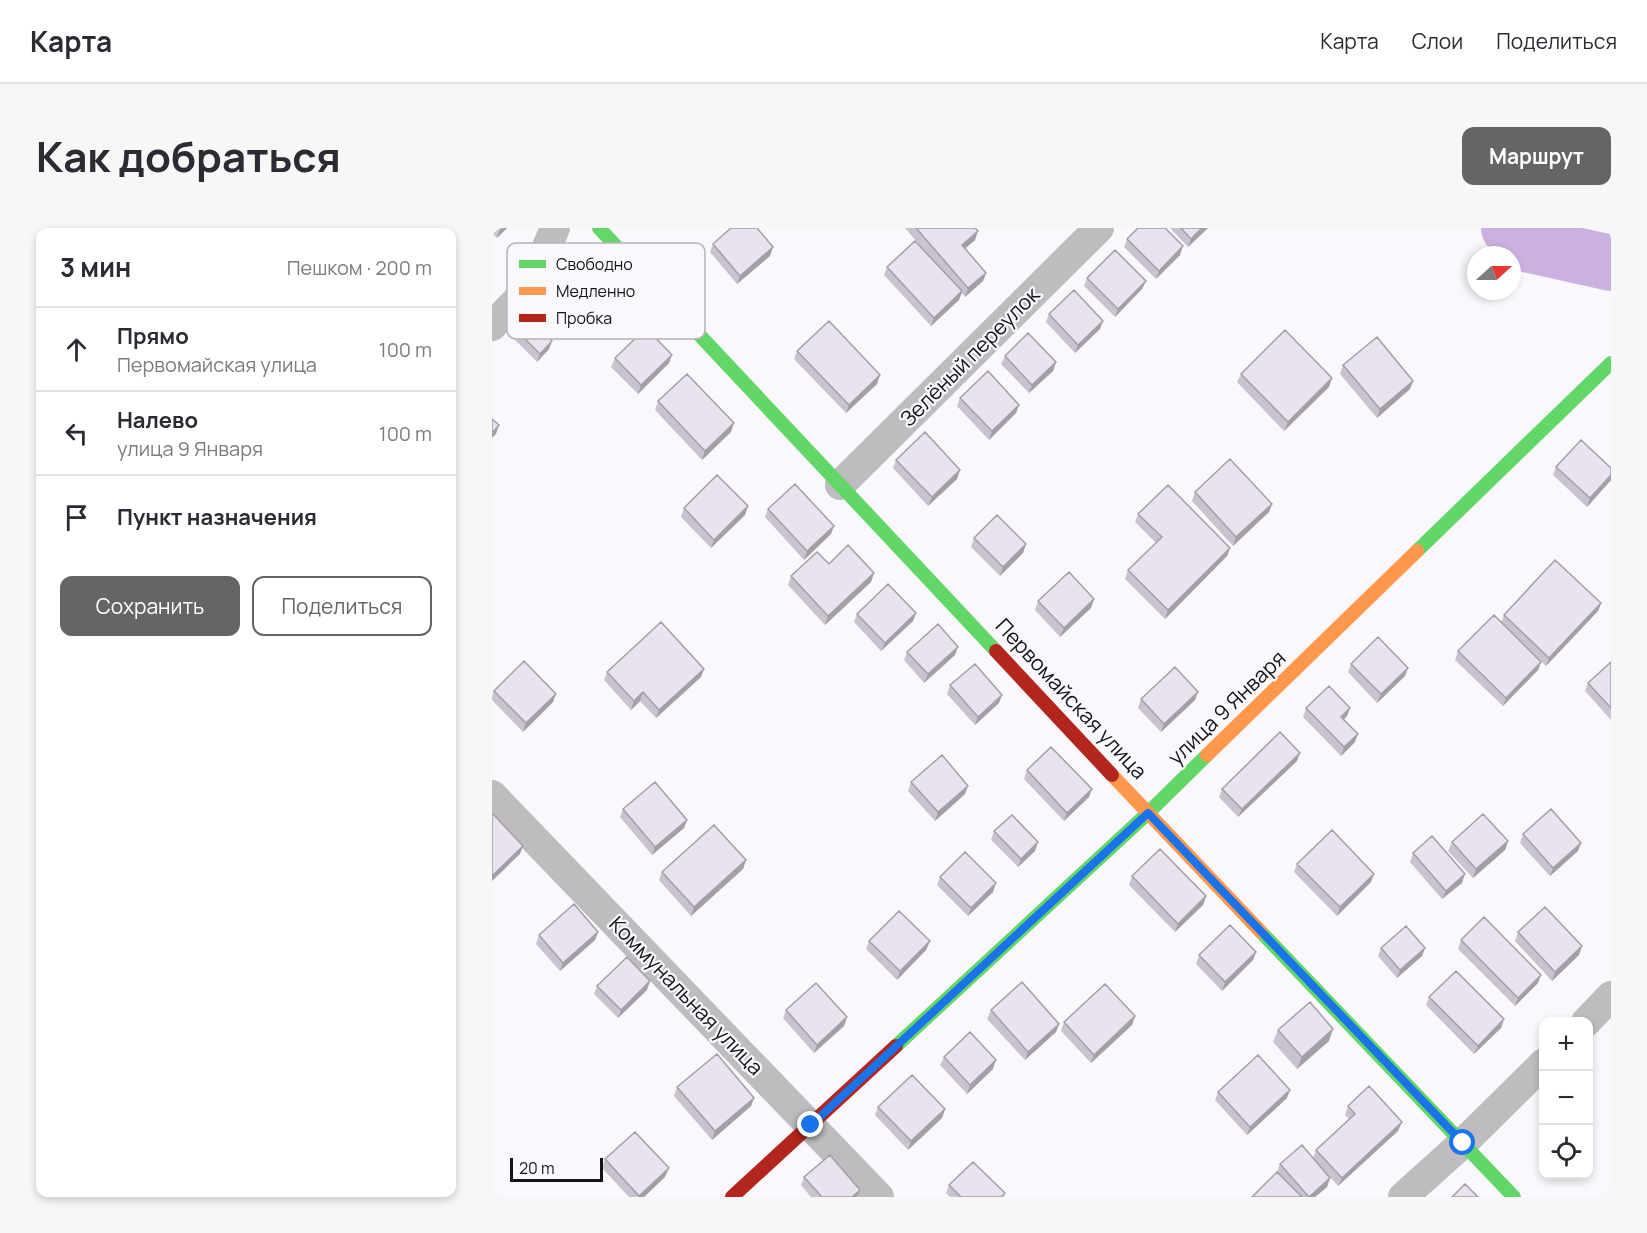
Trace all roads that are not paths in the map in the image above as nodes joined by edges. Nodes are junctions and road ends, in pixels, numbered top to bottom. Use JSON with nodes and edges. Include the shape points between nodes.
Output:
{"nodes":[{"id":1,"x":555,"y":228,"type":"edge"},
{"id":2,"x":599,"y":228,"type":"edge"},
{"id":3,"x":1099,"y":228,"type":"edge"},
{"id":4,"x":549,"y":243,"type":"edge"},
{"id":5,"x":613,"y":243,"type":"edge"},
{"id":6,"x":507,"y":311,"type":"edge"},
{"id":7,"x":492,"y":326,"type":"edge"},
{"id":8,"x":703,"y":339,"type":"edge"},
{"id":9,"x":1611,"y":363,"type":"edge"},
{"id":10,"x":840,"y":485,"type":"junction"},
{"id":11,"x":492,"y":795,"type":"edge"},
{"id":12,"x":1148,"y":813,"type":"junction"},
{"id":13,"x":1611,"y":996,"type":"edge"},
{"id":14,"x":1591,"y":1017,"type":"edge"},
{"id":15,"x":1539,"y":1068,"type":"edge"},
{"id":16,"x":811,"y":1125,"type":"junction"},
{"id":17,"x":1463,"y":1143,"type":"junction"},
{"id":18,"x":732,"y":1197,"type":"edge"},
{"id":19,"x":879,"y":1197,"type":"edge"},
{"id":20,"x":1403,"y":1197,"type":"edge"},
{"id":21,"x":1514,"y":1197,"type":"edge"}],
"edges":[{"from":1,"to":4,"type":"street"},
{"from":2,"to":5,"type":"main road","name":"Первомайская улица"},
{"from":3,"to":10,"type":"street","name":"Зелёный переулок"},
{"from":6,"to":7,"type":"street"},
{"from":8,"to":10,"type":"main road","name":"Первомайская улица"},
{"from":9,"to":12,"type":"main road","name":"улица 9 Января"},
{"from":10,"to":12,"type":"main road","name":"Первомайская улица"},
{"from":11,"to":16,"type":"street","name":"Коммунальная улица"},
{"from":12,"to":16,"type":"main road","name":"улица 9 Января"},
{"from":12,"to":17,"type":"main road","name":"Первомайская улица"},
{"from":13,"to":14,"type":"street"},
{"from":15,"to":17,"type":"street"},
{"from":16,"to":18,"type":"main road","name":"улица 9 Января"},
{"from":16,"to":19,"type":"street","name":"Коммунальная улица"},
{"from":17,"to":20,"type":"street"},
{"from":17,"to":21,"type":"main road","name":"Первомайская улица"}]}
